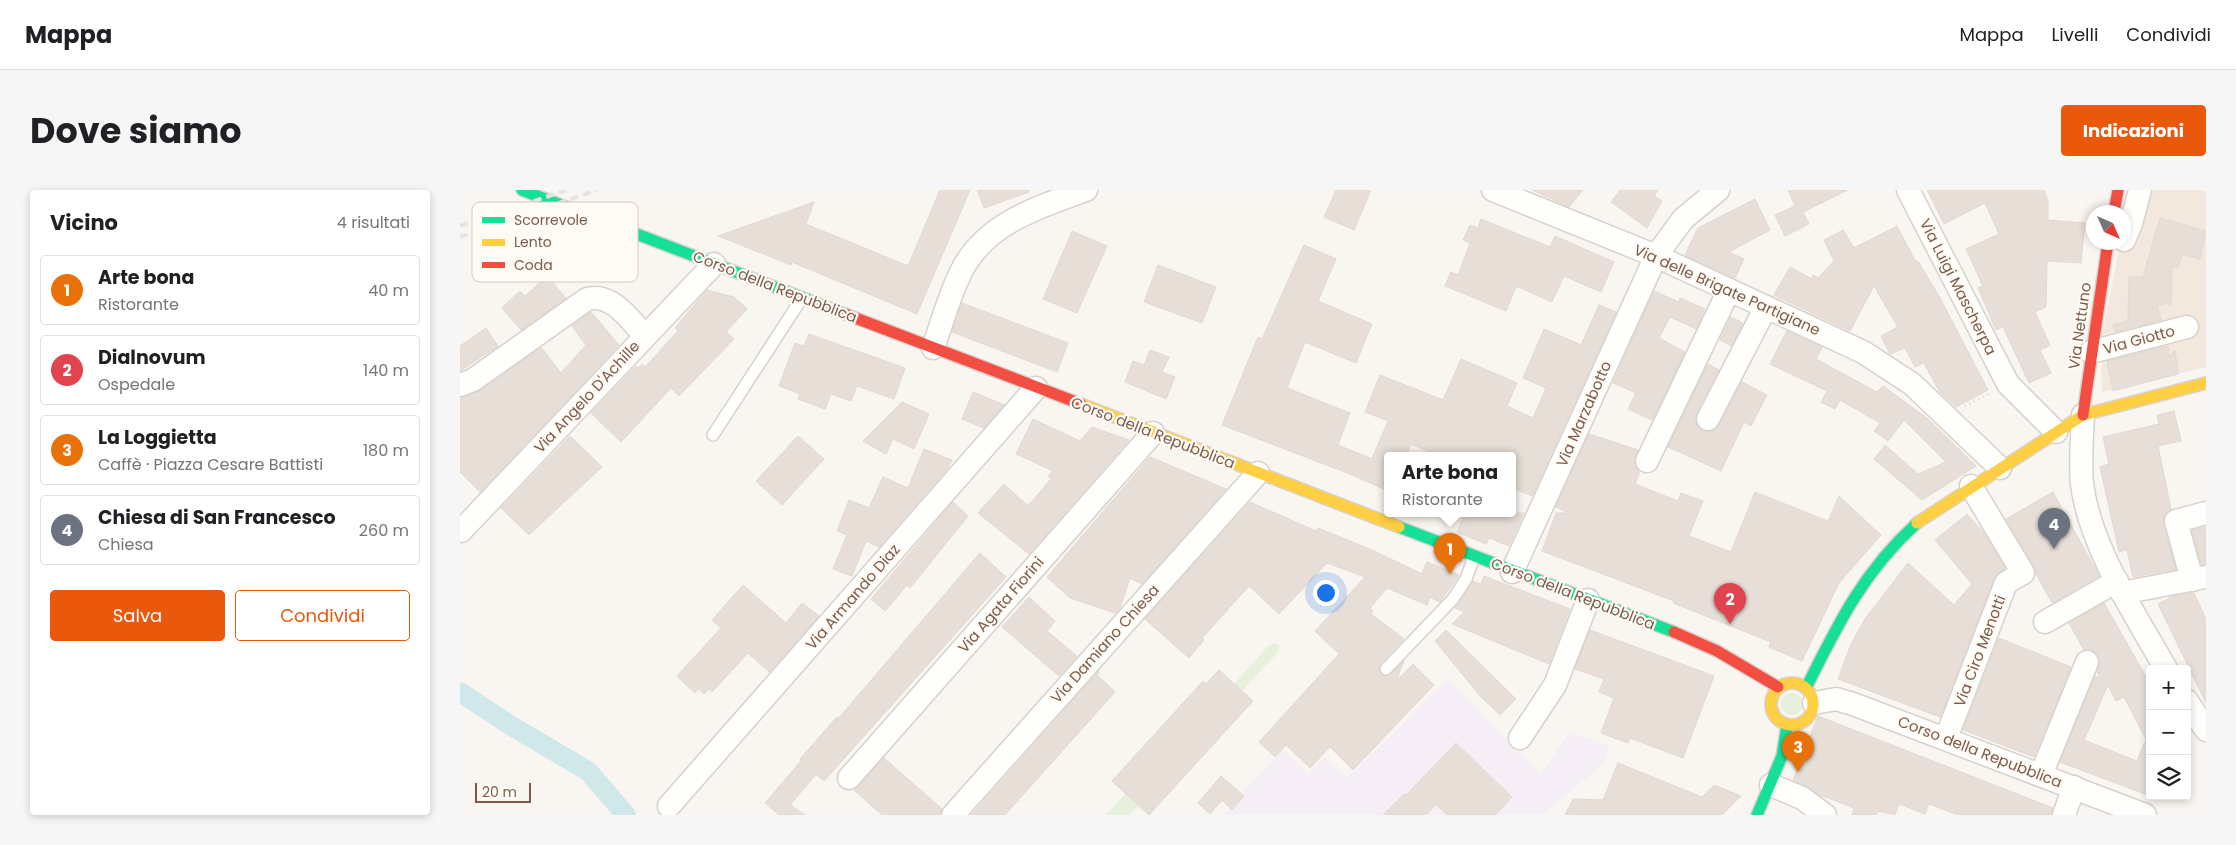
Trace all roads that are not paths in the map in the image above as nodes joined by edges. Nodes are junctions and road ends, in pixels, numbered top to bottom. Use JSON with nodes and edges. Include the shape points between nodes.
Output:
{"nodes":[{"id":1,"x":522,"y":190,"type":"edge"},
{"id":2,"x":1086,"y":190,"type":"edge"},
{"id":3,"x":1493,"y":190,"type":"edge"},
{"id":4,"x":1718,"y":190,"type":"edge"},
{"id":5,"x":1908,"y":190,"type":"edge"},
{"id":6,"x":2118,"y":190,"type":"edge"},
{"id":7,"x":2140,"y":190,"type":"edge"},
{"id":8,"x":553,"y":202,"type":"edge"},
{"id":9,"x":2115,"y":205,"type":"edge"},
{"id":10,"x":2131,"y":224,"type":"edge"},
{"id":11,"x":638,"y":235,"type":"edge"},
{"id":12,"x":2106,"y":253,"type":"edge"},
{"id":13,"x":1656,"y":256,"type":"junction"},
{"id":14,"x":714,"y":264,"type":"junction"},
{"id":15,"x":1729,"y":290,"type":"junction"},
{"id":16,"x":802,"y":298,"type":"junction"},
{"id":17,"x":1766,"y":307,"type":"junction"},
{"id":18,"x":2187,"y":327,"type":"dead end"},
{"id":19,"x":645,"y":336,"type":"junction"},
{"id":20,"x":933,"y":348,"type":"junction"},
{"id":21,"x":2091,"y":352,"type":"junction"},
{"id":22,"x":2206,"y":383,"type":"edge"},
{"id":23,"x":460,"y":384,"type":"edge"},
{"id":24,"x":1036,"y":388,"type":"junction"},
{"id":25,"x":2083,"y":414,"type":"junction"},
{"id":26,"x":1708,"y":419,"type":"dead end"},
{"id":27,"x":2056,"y":432,"type":"junction"},
{"id":28,"x":1153,"y":433,"type":"junction"},
{"id":29,"x":713,"y":435,"type":"dead end"},
{"id":30,"x":1647,"y":461,"type":"dead end"},
{"id":31,"x":2000,"y":468,"type":"junction"},
{"id":32,"x":1258,"y":473,"type":"junction"},
{"id":33,"x":1971,"y":486,"type":"junction"},
{"id":34,"x":2206,"y":513,"type":"edge"},
{"id":35,"x":460,"y":531,"type":"edge"},
{"id":36,"x":1474,"y":557,"type":"junction"},
{"id":37,"x":1512,"y":572,"type":"junction"},
{"id":38,"x":2199,"y":578,"type":"edge"},
{"id":39,"x":2120,"y":587,"type":"junction"},
{"id":40,"x":1588,"y":600,"type":"junction"},
{"id":41,"x":2045,"y":622,"type":"dead end"},
{"id":42,"x":2087,"y":662,"type":"dead end"},
{"id":43,"x":2164,"y":665,"type":"edge"},
{"id":44,"x":1386,"y":669,"type":"dead end"},
{"id":45,"x":1778,"y":687,"type":"junction"},
{"id":46,"x":1810,"y":695,"type":"junction"},
{"id":47,"x":2191,"y":707,"type":"edge"},
{"id":48,"x":1787,"y":725,"type":"junction"},
{"id":49,"x":2206,"y":730,"type":"edge"},
{"id":50,"x":1520,"y":738,"type":"dead end"},
{"id":51,"x":1946,"y":738,"type":"junction"},
{"id":52,"x":2041,"y":775,"type":"junction"},
{"id":53,"x":849,"y":778,"type":"dead end"},
{"id":54,"x":1771,"y":785,"type":"junction"},
{"id":55,"x":2074,"y":788,"type":"junction"},
{"id":56,"x":669,"y":806,"type":"dead end"},
{"id":57,"x":953,"y":815,"type":"edge"},
{"id":58,"x":1757,"y":815,"type":"edge"},
{"id":59,"x":1825,"y":815,"type":"edge"},
{"id":60,"x":2064,"y":815,"type":"edge"},
{"id":61,"x":2143,"y":815,"type":"edge"}],
"edges":[{"from":1,"to":8,"type":"street","name":"Corso della Repubblica"},
{"from":2,"to":20,"type":"street","via":[[1016,217],[981,246],[960,273]]},
{"from":3,"to":13,"type":"street","name":"Via delle Brigate Partigiane"},
{"from":4,"to":13,"type":"street","name":"Via Marzabotto","via":[[1683,219]]},
{"from":5,"to":27,"type":"street","name":"Via Luigi Mascherpa","via":[[2008,384]]},
{"from":6,"to":9,"type":"street"},
{"from":7,"to":10,"type":"street"},
{"from":11,"to":14,"type":"street","name":"Corso della Repubblica"},
{"from":12,"to":21,"type":"street","name":"Via Nettuno"},
{"from":13,"to":15,"type":"street","name":"Via delle Brigate Partigiane"},
{"from":13,"to":37,"type":"street","name":"Via Marzabotto"},
{"from":14,"to":16,"type":"street","name":"Corso della Repubblica"},
{"from":14,"to":19,"type":"street","name":"Via Angelo D'Achille"},
{"from":15,"to":17,"type":"street","name":"Via delle Brigate Partigiane"},
{"from":15,"to":30,"type":"street"},
{"from":16,"to":20,"type":"street","name":"Corso della Repubblica"},
{"from":16,"to":29,"type":"lane"},
{"from":17,"to":26,"type":"street"},
{"from":17,"to":31,"type":"street","name":"Via delle Brigate Partigiane","via":[[1888,366],[1912,384]]},
{"from":18,"to":21,"type":"street","name":"Via Giotto"},
{"from":19,"to":23,"type":"street","via":[[608,301],[597,297],[587,299],[473,380]]},
{"from":19,"to":35,"type":"street","name":"Via Angelo D'Achille"},
{"from":20,"to":24,"type":"street","name":"Corso della Repubblica"},
{"from":21,"to":25,"type":"street","name":"Via Nettuno"},
{"from":22,"to":25,"type":"street"},
{"from":24,"to":28,"type":"street","name":"Corso della Repubblica"},
{"from":24,"to":56,"type":"street","name":"Via Armando Diaz"},
{"from":25,"to":27,"type":"street"},
{"from":25,"to":39,"type":"street","via":[[2081,460],[2084,492],[2099,539]]},
{"from":27,"to":31,"type":"street"},
{"from":28,"to":32,"type":"street","name":"Corso della Repubblica"},
{"from":28,"to":53,"type":"street","name":"Via Agata Fiorini"},
{"from":31,"to":33,"type":"street"},
{"from":32,"to":36,"type":"street","name":"Corso della Repubblica"},
{"from":32,"to":57,"type":"street","name":"Via Damiano Chiesa"},
{"from":33,"to":46,"type":"street","via":[[1922,519],[1875,566],[1844,612]]},
{"from":33,"to":51,"type":"street","name":"Via Ciro Menotti","via":[[2023,573],[2006,583]]},
{"from":34,"to":38,"type":"street","via":[[2176,521]]},
{"from":36,"to":37,"type":"street","name":"Corso della Repubblica"},
{"from":36,"to":44,"type":"lane","via":[[1466,579],[1453,599]]},
{"from":37,"to":40,"type":"street","name":"Corso della Repubblica"},
{"from":38,"to":39,"type":"street"},
{"from":39,"to":41,"type":"street"},
{"from":39,"to":43,"type":"street"},
{"from":40,"to":45,"type":"street","name":"Corso della Repubblica","via":[[1702,644]]},
{"from":40,"to":50,"type":"street","via":[[1559,676]]},
{"from":42,"to":52,"type":"street"},
{"from":45,"to":46,"type":"street","via":[[1789,682]]},
{"from":45,"to":48,"type":"street","via":[[1771,698],[1772,712],[1775,718]]},
{"from":46,"to":48,"type":"street","via":[[1810,716]]},
{"from":46,"to":51,"type":"street","name":"Corso della Repubblica","via":[[1844,701]]},
{"from":47,"to":49,"type":"street"},
{"from":48,"to":54,"type":"street","via":[[1782,756]]},
{"from":51,"to":52,"type":"street","name":"Corso della Repubblica"},
{"from":52,"to":55,"type":"street","name":"Corso della Repubblica"},
{"from":54,"to":58,"type":"street"},
{"from":54,"to":59,"type":"street","via":[[1802,798]]},
{"from":55,"to":60,"type":"street"},
{"from":55,"to":61,"type":"street","name":"Corso della Repubblica"}]}
